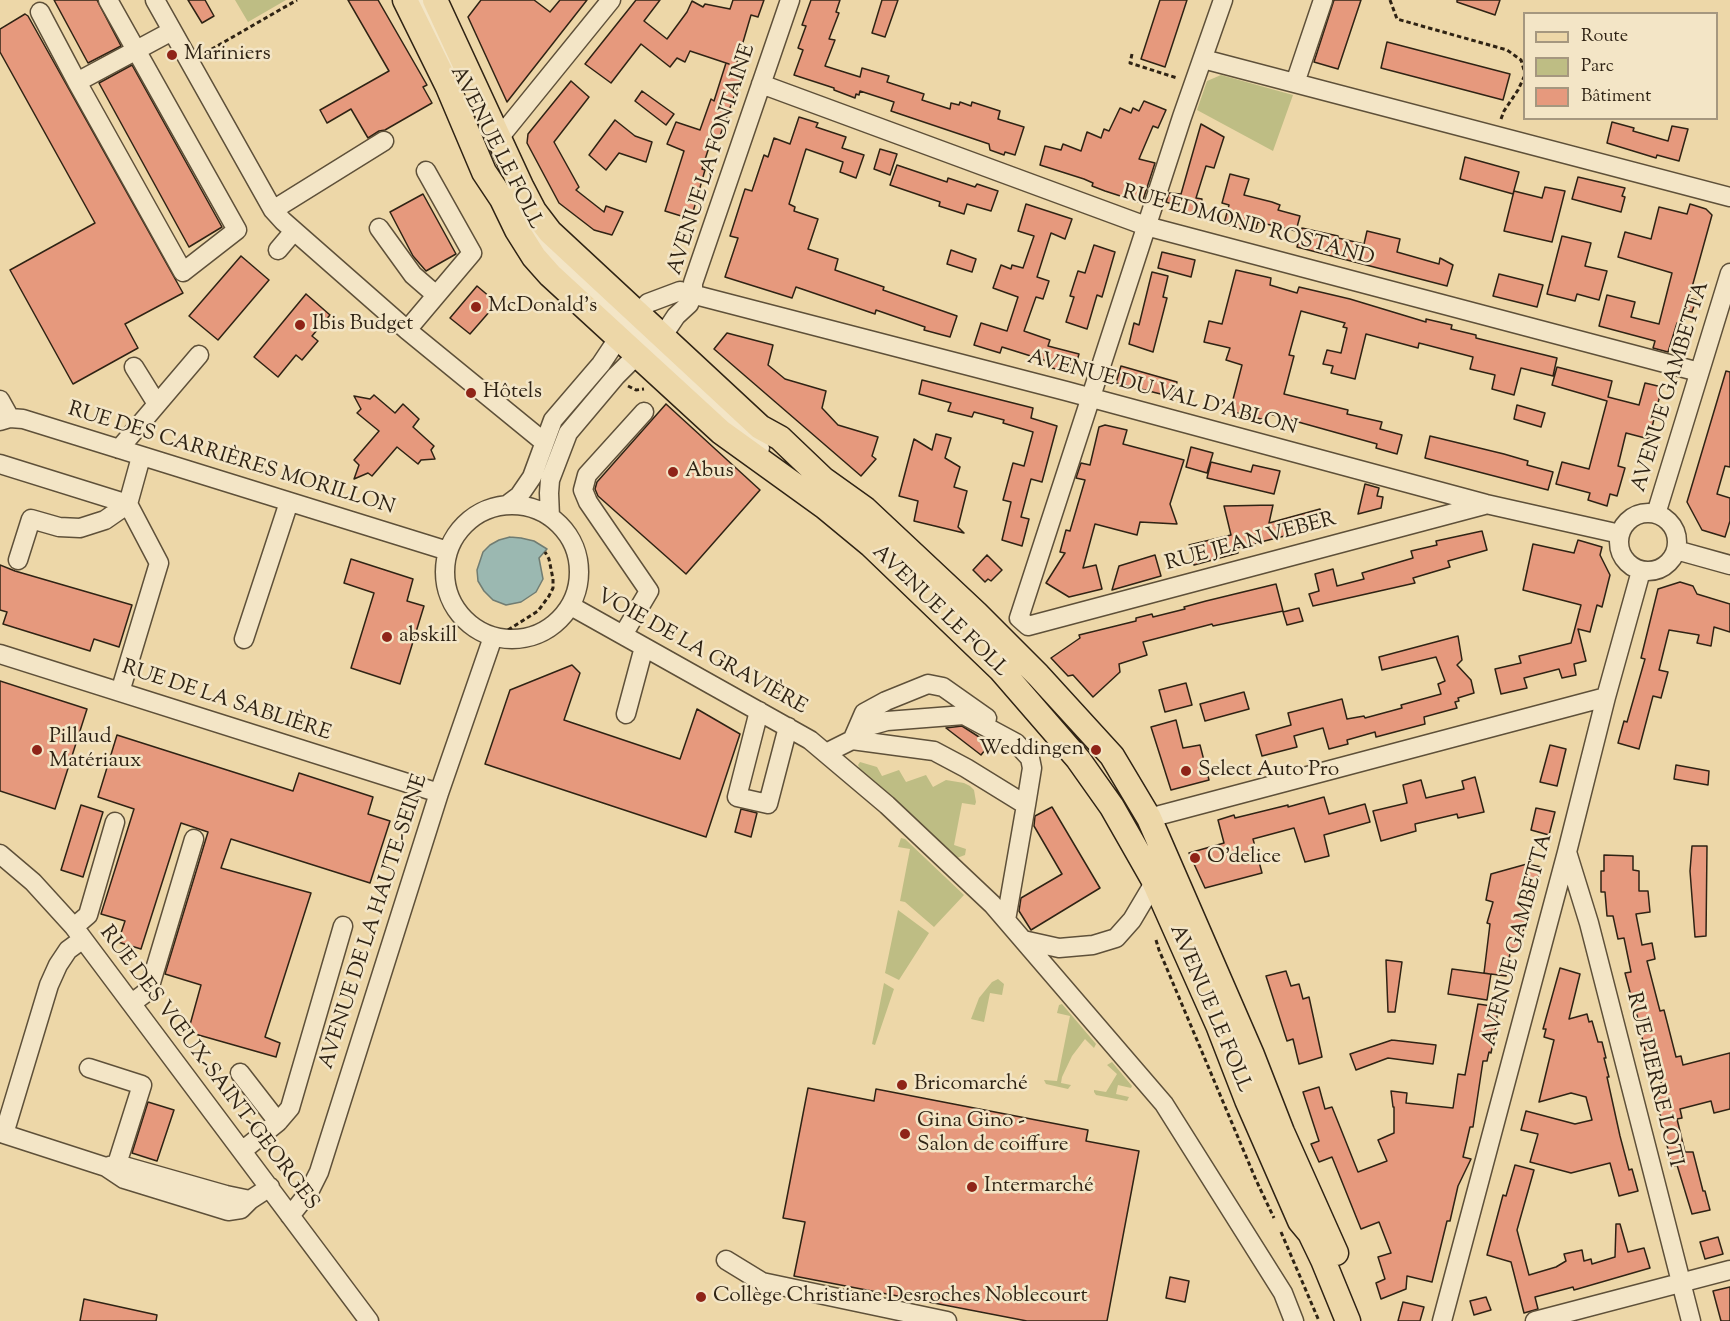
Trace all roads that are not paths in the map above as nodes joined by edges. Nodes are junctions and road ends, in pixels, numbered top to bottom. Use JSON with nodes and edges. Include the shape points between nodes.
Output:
{"nodes":[{"id":1,"x":108,"y":0,"type":"edge"},
{"id":2,"x":155,"y":0,"type":"edge"},
{"id":3,"x":405,"y":0,"type":"edge"},
{"id":4,"x":420,"y":0,"type":"edge"},
{"id":5,"x":435,"y":0,"type":"edge"},
{"id":6,"x":611,"y":0,"type":"edge"},
{"id":7,"x":790,"y":0,"type":"edge"},
{"id":8,"x":1223,"y":0,"type":"edge"},
{"id":9,"x":1323,"y":0,"type":"edge"},
{"id":10,"x":40,"y":12,"type":"dead end"},
{"id":11,"x":172,"y":31,"type":"junction"},
{"id":12,"x":135,"y":50,"type":"junction"},
{"id":13,"x":1203,"y":59,"type":"junction"},
{"id":14,"x":77,"y":82,"type":"junction"},
{"id":15,"x":1295,"y":83,"type":"junction"},
{"id":16,"x":761,"y":84,"type":"junction"},
{"id":17,"x":499,"y":138,"type":"junction"},
{"id":18,"x":384,"y":141,"type":"dead end"},
{"id":19,"x":426,"y":171,"type":"dead end"},
{"id":20,"x":1730,"y":197,"type":"edge"},
{"id":21,"x":273,"y":210,"type":"junction"},
{"id":22,"x":1146,"y":226,"type":"junction"},
{"id":23,"x":379,"y":228,"type":"dead end"},
{"id":24,"x":294,"y":231,"type":"junction"},
{"id":25,"x":278,"y":250,"type":"dead end"},
{"id":26,"x":1730,"y":273,"type":"edge"},
{"id":27,"x":693,"y":294,"type":"junction"},
{"id":28,"x":436,"y":295,"type":"junction"},
{"id":29,"x":628,"y":325,"type":"junction"},
{"id":30,"x":407,"y":330,"type":"junction"},
{"id":31,"x":648,"y":346,"type":"junction"},
{"id":32,"x":199,"y":355,"type":"dead end"},
{"id":33,"x":134,"y":367,"type":"dead end"},
{"id":34,"x":1699,"y":372,"type":"junction"},
{"id":35,"x":1089,"y":398,"type":"junction"},
{"id":36,"x":0,"y":400,"type":"edge"},
{"id":37,"x":157,"y":404,"type":"junction"},
{"id":38,"x":644,"y":412,"type":"dead end"},
{"id":39,"x":5,"y":419,"type":"edge"},
{"id":40,"x":544,"y":442,"type":"junction"},
{"id":41,"x":119,"y":449,"type":"junction"},
{"id":42,"x":141,"y":457,"type":"junction"},
{"id":43,"x":0,"y":464,"type":"edge"},
{"id":44,"x":289,"y":502,"type":"junction"},
{"id":45,"x":128,"y":504,"type":"junction"},
{"id":46,"x":1486,"y":504,"type":"junction"},
{"id":47,"x":507,"y":505,"type":"junction"},
{"id":48,"x":1656,"y":514,"type":"junction"},
{"id":49,"x":550,"y":517,"type":"junction"},
{"id":50,"x":1620,"y":534,"type":"junction"},
{"id":51,"x":1676,"y":550,"type":"junction"},
{"id":52,"x":448,"y":551,"type":"junction"},
{"id":53,"x":18,"y":560,"type":"dead end"},
{"id":54,"x":1730,"y":565,"type":"edge"},
{"id":55,"x":1641,"y":571,"type":"junction"},
{"id":56,"x":571,"y":606,"type":"junction"},
{"id":57,"x":623,"y":635,"type":"junction"},
{"id":58,"x":493,"y":637,"type":"junction"},
{"id":59,"x":244,"y":639,"type":"dead end"},
{"id":60,"x":644,"y":647,"type":"junction"},
{"id":61,"x":0,"y":654,"type":"edge"},
{"id":62,"x":120,"y":692,"type":"junction"},
{"id":63,"x":1606,"y":697,"type":"junction"},
{"id":64,"x":759,"y":711,"type":"junction"},
{"id":65,"x":626,"y":714,"type":"dead end"},
{"id":66,"x":788,"y":727,"type":"junction"},
{"id":67,"x":852,"y":740,"type":"junction"},
{"id":68,"x":1016,"y":742,"type":"junction"},
{"id":69,"x":826,"y":753,"type":"junction"},
{"id":70,"x":439,"y":793,"type":"junction"},
{"id":71,"x":1026,"y":805,"type":"junction"},
{"id":72,"x":1149,"y":818,"type":"junction"},
{"id":73,"x":115,"y":822,"type":"dead end"},
{"id":74,"x":194,"y":838,"type":"dead end"},
{"id":75,"x":1567,"y":852,"type":"junction"},
{"id":76,"x":0,"y":854,"type":"edge"},
{"id":77,"x":1153,"y":879,"type":"junction"},
{"id":78,"x":1006,"y":920,"type":"junction"},
{"id":79,"x":343,"y":926,"type":"dead end"},
{"id":80,"x":79,"y":933,"type":"junction"},
{"id":81,"x":1023,"y":940,"type":"junction"},
{"id":82,"x":132,"y":1004,"type":"junction"},
{"id":83,"x":89,"y":1068,"type":"dead end"},
{"id":84,"x":240,"y":1072,"type":"dead end"},
{"id":85,"x":278,"y":1122,"type":"junction"},
{"id":86,"x":1282,"y":1132,"type":"junction"},
{"id":87,"x":242,"y":1151,"type":"junction"},
{"id":88,"x":112,"y":1166,"type":"junction"},
{"id":89,"x":270,"y":1187,"type":"junction"},
{"id":90,"x":290,"y":1216,"type":"junction"},
{"id":91,"x":726,"y":1260,"type":"dead end"},
{"id":92,"x":1730,"y":1270,"type":"edge"},
{"id":93,"x":1681,"y":1284,"type":"junction"},
{"id":94,"x":369,"y":1321,"type":"edge"},
{"id":95,"x":946,"y":1321,"type":"edge"},
{"id":96,"x":1294,"y":1321,"type":"edge"},
{"id":97,"x":1348,"y":1321,"type":"edge"},
{"id":98,"x":1366,"y":1321,"type":"edge"},
{"id":99,"x":1442,"y":1321,"type":"edge"},
{"id":100,"x":1535,"y":1321,"type":"edge"},
{"id":101,"x":1691,"y":1321,"type":"edge"}],
"edges":[{"from":1,"to":12,"type":"street"},
{"from":2,"to":11,"type":"street"},
{"from":3,"to":29,"type":"main road","name":"AVENUE LE FOLL","via":[[484,172],[534,257],[550,275]]},
{"from":4,"to":29,"type":"street","name":"AVENUE LE FOLL","via":[[525,217],[561,261]]},
{"from":5,"to":17,"type":"main road","name":"AVENUE LE FOLL"},
{"from":6,"to":17,"type":"street"},
{"from":7,"to":16,"type":"street","name":"AVENUE LA FONTAINE"},
{"from":8,"to":13,"type":"street"},
{"from":9,"to":15,"type":"street"},
{"from":10,"to":14,"type":"street"},
{"from":11,"to":12,"type":"street"},
{"from":11,"to":21,"type":"street"},
{"from":12,"to":14,"type":"street"},
{"from":12,"to":14,"type":"street","via":[[237,230],[183,272]]},
{"from":13,"to":15,"type":"street"},
{"from":13,"to":22,"type":"street"},
{"from":15,"to":20,"type":"street"},
{"from":16,"to":22,"type":"street","name":"RUE EDMOND ROSTAND"},
{"from":16,"to":27,"type":"street","name":"AVENUE LA FONTAINE","via":[[693,283]]},
{"from":17,"to":29,"type":"main road","name":"AVENUE LE FOLL","via":[[534,211],[581,263]]},
{"from":18,"to":21,"type":"street"},
{"from":19,"to":28,"type":"street","via":[[472,253]]},
{"from":21,"to":24,"type":"street"},
{"from":22,"to":34,"type":"street","name":"RUE EDMOND ROSTAND"},
{"from":22,"to":35,"type":"street"},
{"from":23,"to":28,"type":"street","via":[[413,275]]},
{"from":24,"to":25,"type":"street"},
{"from":24,"to":30,"type":"street"},
{"from":26,"to":34,"type":"street","name":"AVENUE GAMBETTA"},
{"from":27,"to":29,"type":"street","name":"AVENUE LA FONTAINE","via":[[674,292],[648,303]]},
{"from":27,"to":31,"type":"street","via":[[689,304]]},
{"from":27,"to":35,"type":"street","name":"AVENUE DU VAL D'ABLON"},
{"from":28,"to":30,"type":"street"},
{"from":29,"to":31,"type":"main road","name":"AVENUE LE FOLL"},
{"from":29,"to":31,"type":"main road","name":"AVENUE LE FOLL"},
{"from":29,"to":40,"type":"street","via":[[553,420]]},
{"from":30,"to":40,"type":"street"},
{"from":31,"to":49,"type":"street","via":[[565,439],[549,486]]},
{"from":31,"to":72,"type":"main road","name":"AVENUE LE FOLL","via":[[780,438],[807,466],[865,509],[976,613],[1112,756]]},
{"from":31,"to":77,"type":"main road","name":"AVENUE LE FOLL","via":[[721,432],[848,525],[1000,669],[1078,759],[1112,807]]},
{"from":31,"to":86,"type":"street","name":"AVENUE LE FOLL","via":[[761,449],[878,536],[995,650],[1079,743],[1147,845],[1261,1109]]},
{"from":32,"to":37,"type":"street"},
{"from":33,"to":37,"type":"street"},
{"from":34,"to":48,"type":"street","name":"AVENUE GAMBETTA"},
{"from":35,"to":46,"type":"street","name":"AVENUE DU VAL D'ABLON"},
{"from":35,"to":46,"type":"street","name":"RUE JEAN VEBER","via":[[1019,618],[1028,626]]},
{"from":36,"to":39,"type":"street"},
{"from":37,"to":41,"type":"street"},
{"from":38,"to":57,"type":"street","via":[[587,475],[583,490],[649,591]]},
{"from":39,"to":41,"type":"street","name":"RUE DES CARRIÈRES MORILLON","via":[[23,419]]},
{"from":40,"to":47,"type":"street","via":[[526,486]]},
{"from":41,"to":42,"type":"street","name":"RUE DES CARRIÈRES MORILLON"},
{"from":42,"to":44,"type":"street","name":"RUE DES CARRIÈRES MORILLON"},
{"from":42,"to":45,"type":"street"},
{"from":43,"to":45,"type":"street"},
{"from":44,"to":52,"type":"street","name":"RUE DES CARRIÈRES MORILLON"},
{"from":44,"to":59,"type":"street"},
{"from":45,"to":53,"type":"street","via":[[105,520],[80,528],[31,519]]},
{"from":45,"to":62,"type":"street","via":[[159,563]]},
{"from":46,"to":50,"type":"street","name":"AVENUE DU VAL D'ABLON"},
{"from":47,"to":49,"type":"street","via":[[530,507]]},
{"from":47,"to":52,"type":"street","via":[[488,509],[471,519]]},
{"from":48,"to":50,"type":"street","via":[[1630,519]]},
{"from":48,"to":51,"type":"street","via":[[1671,524]]},
{"from":49,"to":56,"type":"street","via":[[571,539],[578,558],[579,579]]},
{"from":50,"to":55,"type":"street","via":[[1625,561]]},
{"from":51,"to":54,"type":"street"},
{"from":51,"to":55,"type":"street","via":[[1659,570]]},
{"from":52,"to":58,"type":"street","via":[[445,579],[449,597],[471,626]]},
{"from":55,"to":63,"type":"street","name":"AVENUE GAMBETTA"},
{"from":56,"to":57,"type":"street","name":"VOIE DE LA GRAVIÈRE"},
{"from":56,"to":58,"type":"street","via":[[554,625],[533,637]]},
{"from":57,"to":60,"type":"street","name":"VOIE DE LA GRAVIÈRE"},
{"from":58,"to":70,"type":"street","name":"AVENUE DE LA HAUTE-SEINE"},
{"from":60,"to":64,"type":"street","name":"VOIE DE LA GRAVIÈRE"},
{"from":60,"to":65,"type":"street"},
{"from":61,"to":62,"type":"street","name":"RUE DE LA SABLIÈRE"},
{"from":62,"to":70,"type":"street","name":"RUE DE LA SABLIÈRE"},
{"from":63,"to":72,"type":"street"},
{"from":63,"to":75,"type":"street","name":"AVENUE GAMBETTA"},
{"from":64,"to":66,"type":"street","name":"VOIE DE LA GRAVIÈRE"},
{"from":64,"to":66,"type":"street","via":[[737,797],[768,804]]},
{"from":66,"to":69,"type":"street","name":"VOIE DE LA GRAVIÈRE"},
{"from":67,"to":68,"type":"street","via":[[869,726],[887,720],[964,715]]},
{"from":67,"to":68,"type":"street","via":[[864,713],[928,684],[943,687],[973,706]]},
{"from":67,"to":69,"type":"street"},
{"from":67,"to":71,"type":"street","via":[[934,752]]},
{"from":68,"to":71,"type":"street","via":[[1030,758],[1032,768]]},
{"from":69,"to":78,"type":"street","name":"VOIE DE LA GRAVIÈRE","via":[[900,817]]},
{"from":70,"to":90,"type":"street","name":"AVENUE DE LA HAUTE-SEINE","via":[[319,1172]]},
{"from":71,"to":78,"type":"street"},
{"from":72,"to":86,"type":"main road","name":"AVENUE LE FOLL"},
{"from":73,"to":80,"type":"street","via":[[88,915]]},
{"from":74,"to":82,"type":"street","via":[[150,986]]},
{"from":75,"to":93,"type":"street","name":"RUE PIERRE LOTI","via":[[1589,923]]},
{"from":75,"to":99,"type":"street","name":"AVENUE GAMBETTA"},
{"from":76,"to":80,"type":"street","name":"RUE DES VŒUX-SAINT-GEORGES","via":[[33,882]]},
{"from":77,"to":81,"type":"street","via":[[1132,920],[1116,938],[1059,948]]},
{"from":77,"to":97,"type":"main road","name":"AVENUE LE FOLL","via":[[1300,1221],[1323,1260]]},
{"from":78,"to":81,"type":"street","name":"VOIE DE LA GRAVIÈRE"},
{"from":79,"to":85,"type":"street","via":[[290,1108]]},
{"from":80,"to":82,"type":"street","name":"RUE DES VŒUX-SAINT-GEORGES"},
{"from":80,"to":88,"type":"street","via":[[50,985],[4,1134]]},
{"from":81,"to":96,"type":"street","name":"VOIE DE LA GRAVIÈRE","via":[[1164,1104],[1283,1293]]},
{"from":82,"to":87,"type":"street","name":"RUE DES VŒUX-SAINT-GEORGES"},
{"from":83,"to":88,"type":"street","via":[[142,1085]]},
{"from":84,"to":85,"type":"street"},
{"from":85,"to":87,"type":"street"},
{"from":86,"to":98,"type":"main road","name":"AVENUE LE FOLL"},
{"from":87,"to":89,"type":"street","name":"RUE DES VŒUX-SAINT-GEORGES"},
{"from":88,"to":89,"type":"street","via":[[250,1200]]},
{"from":89,"to":90,"type":"street","name":"RUE DES VŒUX-SAINT-GEORGES"},
{"from":90,"to":94,"type":"street","name":"RUE DES VŒUX-SAINT-GEORGES"},
{"from":91,"to":95,"type":"street","via":[[762,1282]]},
{"from":92,"to":93,"type":"street"},
{"from":93,"to":100,"type":"street"},
{"from":93,"to":101,"type":"street","name":"RUE PIERRE LOTI"}]}
